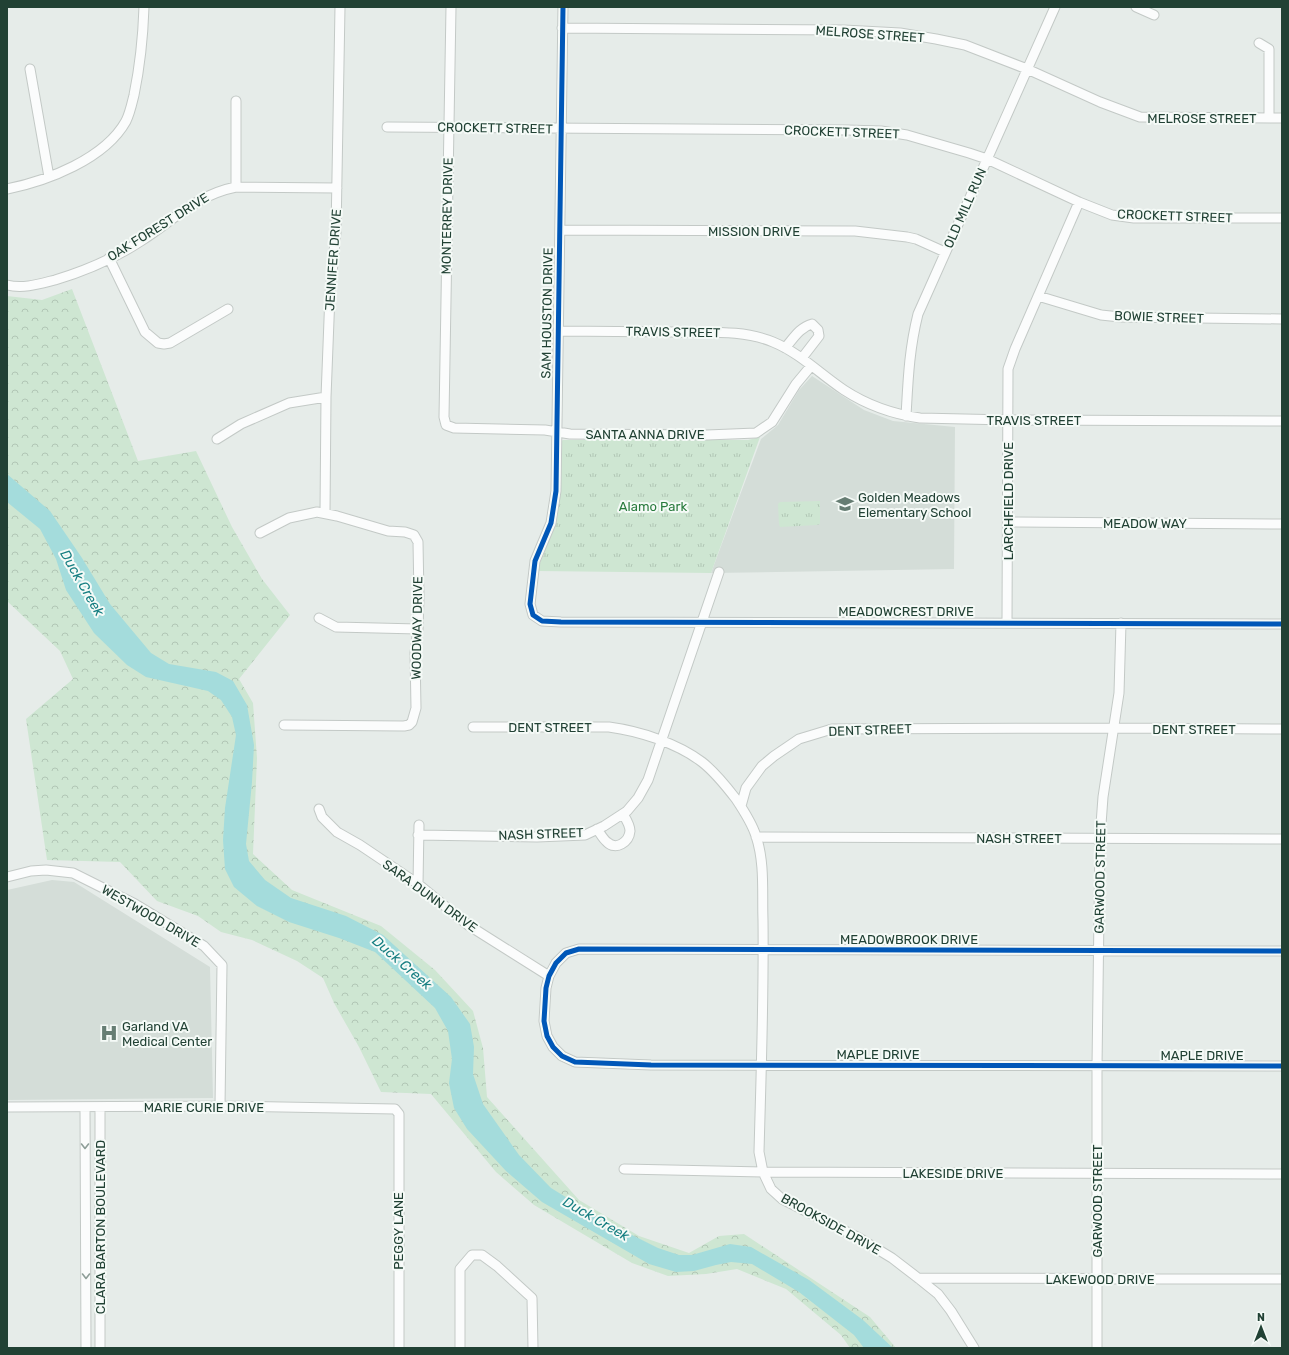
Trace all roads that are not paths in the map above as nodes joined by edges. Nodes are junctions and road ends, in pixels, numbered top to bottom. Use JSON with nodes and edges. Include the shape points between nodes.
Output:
{"nodes":[{"id":1,"x":144,"y":7,"type":"edge"},
{"id":2,"x":340,"y":7,"type":"edge"},
{"id":3,"x":450,"y":7,"type":"edge"},
{"id":4,"x":562,"y":7,"type":"edge"},
{"id":5,"x":1055,"y":7,"type":"edge"},
{"id":6,"x":1136,"y":7,"type":"edge"},
{"id":7,"x":1154,"y":15,"type":"dead end"},
{"id":8,"x":562,"y":28,"type":"junction"},
{"id":9,"x":1259,"y":43,"type":"dead end"},
{"id":10,"x":30,"y":69,"type":"dead end"},
{"id":11,"x":1027,"y":69,"type":"junction"},
{"id":12,"x":236,"y":101,"type":"dead end"},
{"id":13,"x":1269,"y":118,"type":"junction"},
{"id":14,"x":1282,"y":118,"type":"edge"},
{"id":15,"x":387,"y":127,"type":"dead end"},
{"id":16,"x":449,"y":128,"type":"junction"},
{"id":17,"x":561,"y":129,"type":"junction"},
{"id":18,"x":987,"y":159,"type":"junction"},
{"id":19,"x":49,"y":177,"type":"junction"},
{"id":20,"x":236,"y":187,"type":"junction"},
{"id":21,"x":337,"y":188,"type":"junction"},
{"id":22,"x":7,"y":189,"type":"edge"},
{"id":23,"x":1079,"y":202,"type":"junction"},
{"id":24,"x":1282,"y":218,"type":"edge"},
{"id":25,"x":560,"y":230,"type":"junction"},
{"id":26,"x":945,"y":252,"type":"junction"},
{"id":27,"x":110,"y":258,"type":"junction"},
{"id":28,"x":7,"y":285,"type":"edge"},
{"id":29,"x":1038,"y":296,"type":"junction"},
{"id":30,"x":228,"y":309,"type":"dead end"},
{"id":31,"x":1282,"y":319,"type":"edge"},
{"id":32,"x":558,"y":331,"type":"junction"},
{"id":33,"x":785,"y":348,"type":"junction"},
{"id":34,"x":802,"y":358,"type":"junction"},
{"id":35,"x":811,"y":366,"type":"junction"},
{"id":36,"x":326,"y":397,"type":"junction"},
{"id":37,"x":906,"y":416,"type":"junction"},
{"id":38,"x":1009,"y":420,"type":"junction"},
{"id":39,"x":1282,"y":421,"type":"edge"},
{"id":40,"x":446,"y":425,"type":"joint"},
{"id":41,"x":557,"y":432,"type":"junction"},
{"id":42,"x":217,"y":439,"type":"dead end"},
{"id":43,"x":325,"y":513,"type":"junction"},
{"id":44,"x":1008,"y":522,"type":"junction"},
{"id":45,"x":1282,"y":524,"type":"edge"},
{"id":46,"x":260,"y":532,"type":"dead end"},
{"id":47,"x":719,"y":572,"type":"dead end"},
{"id":48,"x":533,"y":615,"type":"joint"},
{"id":49,"x":319,"y":618,"type":"dead end"},
{"id":50,"x":702,"y":622,"type":"junction"},
{"id":51,"x":1007,"y":623,"type":"junction"},
{"id":52,"x":1121,"y":624,"type":"junction"},
{"id":53,"x":1282,"y":624,"type":"edge"},
{"id":54,"x":418,"y":628,"type":"junction"},
{"id":55,"x":284,"y":725,"type":"dead end"},
{"id":56,"x":474,"y":727,"type":"dead end"},
{"id":57,"x":1114,"y":728,"type":"junction"},
{"id":58,"x":1282,"y":730,"type":"edge"},
{"id":59,"x":661,"y":740,"type":"junction"},
{"id":60,"x":741,"y":806,"type":"junction"},
{"id":61,"x":319,"y":809,"type":"dead end"},
{"id":62,"x":623,"y":814,"type":"junction"},
{"id":63,"x":419,"y":825,"type":"dead end"},
{"id":64,"x":597,"y":829,"type":"junction"},
{"id":65,"x":418,"y":835,"type":"junction"},
{"id":66,"x":756,"y":837,"type":"junction"},
{"id":67,"x":1100,"y":838,"type":"junction"},
{"id":68,"x":1282,"y":839,"type":"edge"},
{"id":69,"x":7,"y":877,"type":"edge"},
{"id":70,"x":418,"y":884,"type":"junction"},
{"id":71,"x":763,"y":949,"type":"junction"},
{"id":72,"x":1099,"y":951,"type":"junction"},
{"id":73,"x":1282,"y":951,"type":"edge"},
{"id":74,"x":549,"y":976,"type":"junction"},
{"id":75,"x":762,"y":1064,"type":"junction"},
{"id":76,"x":1097,"y":1066,"type":"junction"},
{"id":77,"x":1282,"y":1066,"type":"edge"},
{"id":78,"x":220,"y":1106,"type":"junction"},
{"id":79,"x":7,"y":1107,"type":"edge"},
{"id":80,"x":85,"y":1107,"type":"junction"},
{"id":81,"x":100,"y":1107,"type":"junction"},
{"id":82,"x":399,"y":1114,"type":"joint"},
{"id":83,"x":624,"y":1169,"type":"dead end"},
{"id":84,"x":763,"y":1172,"type":"junction"},
{"id":85,"x":1097,"y":1174,"type":"junction"},
{"id":86,"x":1282,"y":1174,"type":"edge"},
{"id":87,"x":918,"y":1278,"type":"junction"},
{"id":88,"x":1097,"y":1279,"type":"junction"},
{"id":89,"x":1282,"y":1279,"type":"edge"},
{"id":90,"x":86,"y":1348,"type":"edge"},
{"id":91,"x":100,"y":1348,"type":"edge"},
{"id":92,"x":399,"y":1348,"type":"edge"},
{"id":93,"x":460,"y":1348,"type":"edge"},
{"id":94,"x":533,"y":1348,"type":"edge"},
{"id":95,"x":974,"y":1348,"type":"edge"},
{"id":96,"x":1097,"y":1348,"type":"edge"}],
"edges":[{"from":1,"to":19,"type":"street","via":[[143,40],[136,84],[126,120],[115,137],[86,159]]},
{"from":2,"to":21,"type":"street","name":"JENNIFER DRIVE"},
{"from":3,"to":16,"type":"street","name":"MONTERREY DRIVE"},
{"from":4,"to":8,"type":"street","name":"SAM HOUSTON DRIVE"},
{"from":5,"to":11,"type":"street","name":"OLD MILL RUN"},
{"from":6,"to":7,"type":"street"},
{"from":8,"to":11,"type":"street","name":"MELROSE STREET","via":[[844,30],[900,33],[965,45]]},
{"from":8,"to":17,"type":"street","name":"SAM HOUSTON DRIVE"},
{"from":9,"to":13,"type":"street","via":[[1269,49]]},
{"from":10,"to":19,"type":"street"},
{"from":11,"to":13,"type":"street","name":"MELROSE STREET","via":[[1140,117]]},
{"from":11,"to":18,"type":"street","name":"OLD MILL RUN"},
{"from":12,"to":20,"type":"street"},
{"from":13,"to":14,"type":"street","name":"MELROSE STREET"},
{"from":15,"to":16,"type":"street","name":"CROCKETT STREET"},
{"from":16,"to":17,"type":"street","name":"CROCKETT STREET"},
{"from":16,"to":40,"type":"street","name":"MONTERREY DRIVE","via":[[444,417]]},
{"from":17,"to":18,"type":"street","name":"CROCKETT STREET","via":[[881,131],[907,135]]},
{"from":17,"to":25,"type":"street","name":"SAM HOUSTON DRIVE"},
{"from":18,"to":23,"type":"street","name":"CROCKETT STREET"},
{"from":18,"to":26,"type":"street","name":"OLD MILL RUN"},
{"from":19,"to":22,"type":"street"},
{"from":20,"to":21,"type":"street","name":"OAK FOREST DRIVE"},
{"from":20,"to":27,"type":"street","name":"OAK FOREST DRIVE","via":[[206,196],[141,241]]},
{"from":21,"to":36,"type":"street","name":"JENNIFER DRIVE"},
{"from":23,"to":24,"type":"street","name":"CROCKETT STREET","via":[[1112,215],[1134,218]]},
{"from":23,"to":29,"type":"street","name":"LARCHFIELD DRIVE"},
{"from":25,"to":26,"type":"street","name":"MISSION DRIVE","via":[[855,231],[916,239]]},
{"from":25,"to":32,"type":"street","name":"SAM HOUSTON DRIVE"},
{"from":26,"to":37,"type":"street","name":"OLD MILL RUN","via":[[918,314],[912,336]]},
{"from":27,"to":28,"type":"street","name":"OAK FOREST DRIVE","via":[[37,285]]},
{"from":27,"to":30,"type":"street","via":[[145,332],[158,343],[170,343]]},
{"from":29,"to":31,"type":"street","name":"BOWIE STREET","via":[[1101,315],[1120,318]]},
{"from":29,"to":38,"type":"street","name":"LARCHFIELD DRIVE","via":[[1008,369]]},
{"from":32,"to":33,"type":"street","name":"TRAVIS STREET","via":[[752,335]]},
{"from":32,"to":41,"type":"street","name":"SAM HOUSTON DRIVE"},
{"from":33,"to":34,"type":"street","name":"TRAVIS STREET"},
{"from":33,"to":34,"type":"street","via":[[800,331],[812,324],[818,330],[819,336]]},
{"from":34,"to":35,"type":"street","name":"TRAVIS STREET"},
{"from":35,"to":37,"type":"street","name":"TRAVIS STREET","via":[[875,407]]},
{"from":35,"to":41,"type":"street","name":"SANTA ANNA DRIVE","via":[[796,384],[772,422],[756,433],[707,435]]},
{"from":36,"to":42,"type":"street","via":[[289,403],[241,424]]},
{"from":36,"to":43,"type":"street","name":"JENNIFER DRIVE"},
{"from":37,"to":38,"type":"street","name":"TRAVIS STREET","via":[[931,419]]},
{"from":38,"to":39,"type":"street","name":"TRAVIS STREET"},
{"from":38,"to":44,"type":"street","name":"LARCHFIELD DRIVE"},
{"from":40,"to":41,"type":"street","name":"SANTA ANNA DRIVE","via":[[454,428]]},
{"from":41,"to":48,"type":"street","name":"SAM HOUSTON DRIVE","via":[[556,491],[551,523],[535,562],[530,604]]},
{"from":43,"to":46,"type":"street","via":[[317,512],[289,518]]},
{"from":43,"to":54,"type":"street","name":"WOODWAY DRIVE","via":[[388,531],[414,535],[418,542]]},
{"from":44,"to":45,"type":"street","name":"MEADOW WAY"},
{"from":44,"to":51,"type":"street","name":"LARCHFIELD DRIVE"},
{"from":47,"to":50,"type":"street"},
{"from":48,"to":50,"type":"street","name":"MEADOWCREST DRIVE","via":[[542,621],[561,622]]},
{"from":49,"to":54,"type":"street","via":[[336,627]]},
{"from":50,"to":51,"type":"street","name":"MEADOWCREST DRIVE"},
{"from":50,"to":59,"type":"street"},
{"from":51,"to":52,"type":"street","name":"MEADOWCREST DRIVE"},
{"from":52,"to":53,"type":"street","name":"MEADOWCREST DRIVE"},
{"from":52,"to":57,"type":"street","name":"GARWOOD STREET","via":[[1119,693]]},
{"from":54,"to":55,"type":"street","name":"WOODWAY DRIVE","via":[[415,653],[416,708],[409,725]]},
{"from":56,"to":59,"type":"street","name":"DENT STREET","via":[[609,727]]},
{"from":57,"to":58,"type":"street","name":"DENT STREET"},
{"from":57,"to":60,"type":"street","name":"DENT STREET","via":[[832,729],[799,739],[762,766],[746,788]]},
{"from":57,"to":67,"type":"street","name":"GARWOOD STREET","via":[[1103,797]]},
{"from":59,"to":60,"type":"street","name":"DENT STREET","via":[[701,761],[724,783]]},
{"from":59,"to":62,"type":"street","name":"NASH STREET","via":[[648,780],[638,798]]},
{"from":60,"to":66,"type":"street","name":"BROOKSIDE DRIVE"},
{"from":61,"to":70,"type":"street","name":"SARA DUNN DRIVE","via":[[322,817],[337,832]]},
{"from":62,"to":64,"type":"street","name":"NASH STREET"},
{"from":62,"to":64,"type":"street","via":[[630,831],[623,844],[611,845]]},
{"from":63,"to":65,"type":"street"},
{"from":64,"to":65,"type":"street","name":"NASH STREET","via":[[585,835],[537,837]]},
{"from":65,"to":70,"type":"street"},
{"from":66,"to":67,"type":"street","name":"NASH STREET"},
{"from":66,"to":71,"type":"street","name":"BROOKSIDE DRIVE","via":[[762,861]]},
{"from":67,"to":68,"type":"street","name":"NASH STREET"},
{"from":67,"to":72,"type":"street","name":"GARWOOD STREET"},
{"from":69,"to":78,"type":"street","name":"WESTWOOD DRIVE","via":[[46,870],[73,873],[135,904],[204,946],[216,958],[222,965]]},
{"from":70,"to":74,"type":"street","name":"SARA DUNN DRIVE","via":[[468,925]]},
{"from":71,"to":72,"type":"street","name":"MEADOWBROOK DRIVE"},
{"from":71,"to":74,"type":"street","name":"MEADOWBROOK DRIVE","via":[[579,949],[566,953]]},
{"from":71,"to":75,"type":"street","name":"BROOKSIDE DRIVE"},
{"from":72,"to":73,"type":"street","name":"MEADOWBROOK DRIVE"},
{"from":72,"to":76,"type":"street","name":"GARWOOD STREET"},
{"from":74,"to":75,"type":"street","name":"MAPLE DRIVE","via":[[544,1021],[547,1036],[562,1056],[575,1062],[651,1065]]},
{"from":75,"to":76,"type":"street","name":"MAPLE DRIVE"},
{"from":75,"to":84,"type":"street","name":"BROOKSIDE DRIVE","via":[[759,1152]]},
{"from":76,"to":77,"type":"street","name":"MAPLE DRIVE"},
{"from":76,"to":85,"type":"street","name":"GARWOOD STREET"},
{"from":78,"to":81,"type":"street","name":"MARIE CURIE DRIVE"},
{"from":78,"to":82,"type":"street","name":"MARIE CURIE DRIVE","via":[[394,1109]]},
{"from":79,"to":80,"type":"street","name":"MARIE CURIE DRIVE"},
{"from":80,"to":81,"type":"street","name":"MARIE CURIE DRIVE"},
{"from":80,"to":90,"type":"street","name":"CLARA BARTON BOULEVARD","one_way":true},
{"from":81,"to":91,"type":"street","name":"CLARA BARTON BOULEVARD"},
{"from":82,"to":92,"type":"street","name":"PEGGY LANE"},
{"from":83,"to":84,"type":"street","name":"LAKESIDE DRIVE"},
{"from":84,"to":85,"type":"street","name":"LAKESIDE DRIVE"},
{"from":84,"to":87,"type":"street","name":"BROOKSIDE DRIVE","via":[[771,1189],[782,1199],[859,1238]]},
{"from":85,"to":86,"type":"street","name":"LAKESIDE DRIVE"},
{"from":85,"to":88,"type":"street","name":"GARWOOD STREET"},
{"from":87,"to":88,"type":"street","name":"LAKEWOOD DRIVE"},
{"from":87,"to":95,"type":"street","name":"BROOKSIDE DRIVE","via":[[938,1294],[951,1310]]},
{"from":88,"to":89,"type":"street","name":"LAKEWOOD DRIVE"},
{"from":88,"to":96,"type":"street","name":"GARWOOD STREET"},
{"from":93,"to":94,"type":"street","via":[[460,1269],[472,1255],[482,1255],[532,1298]]}]}
